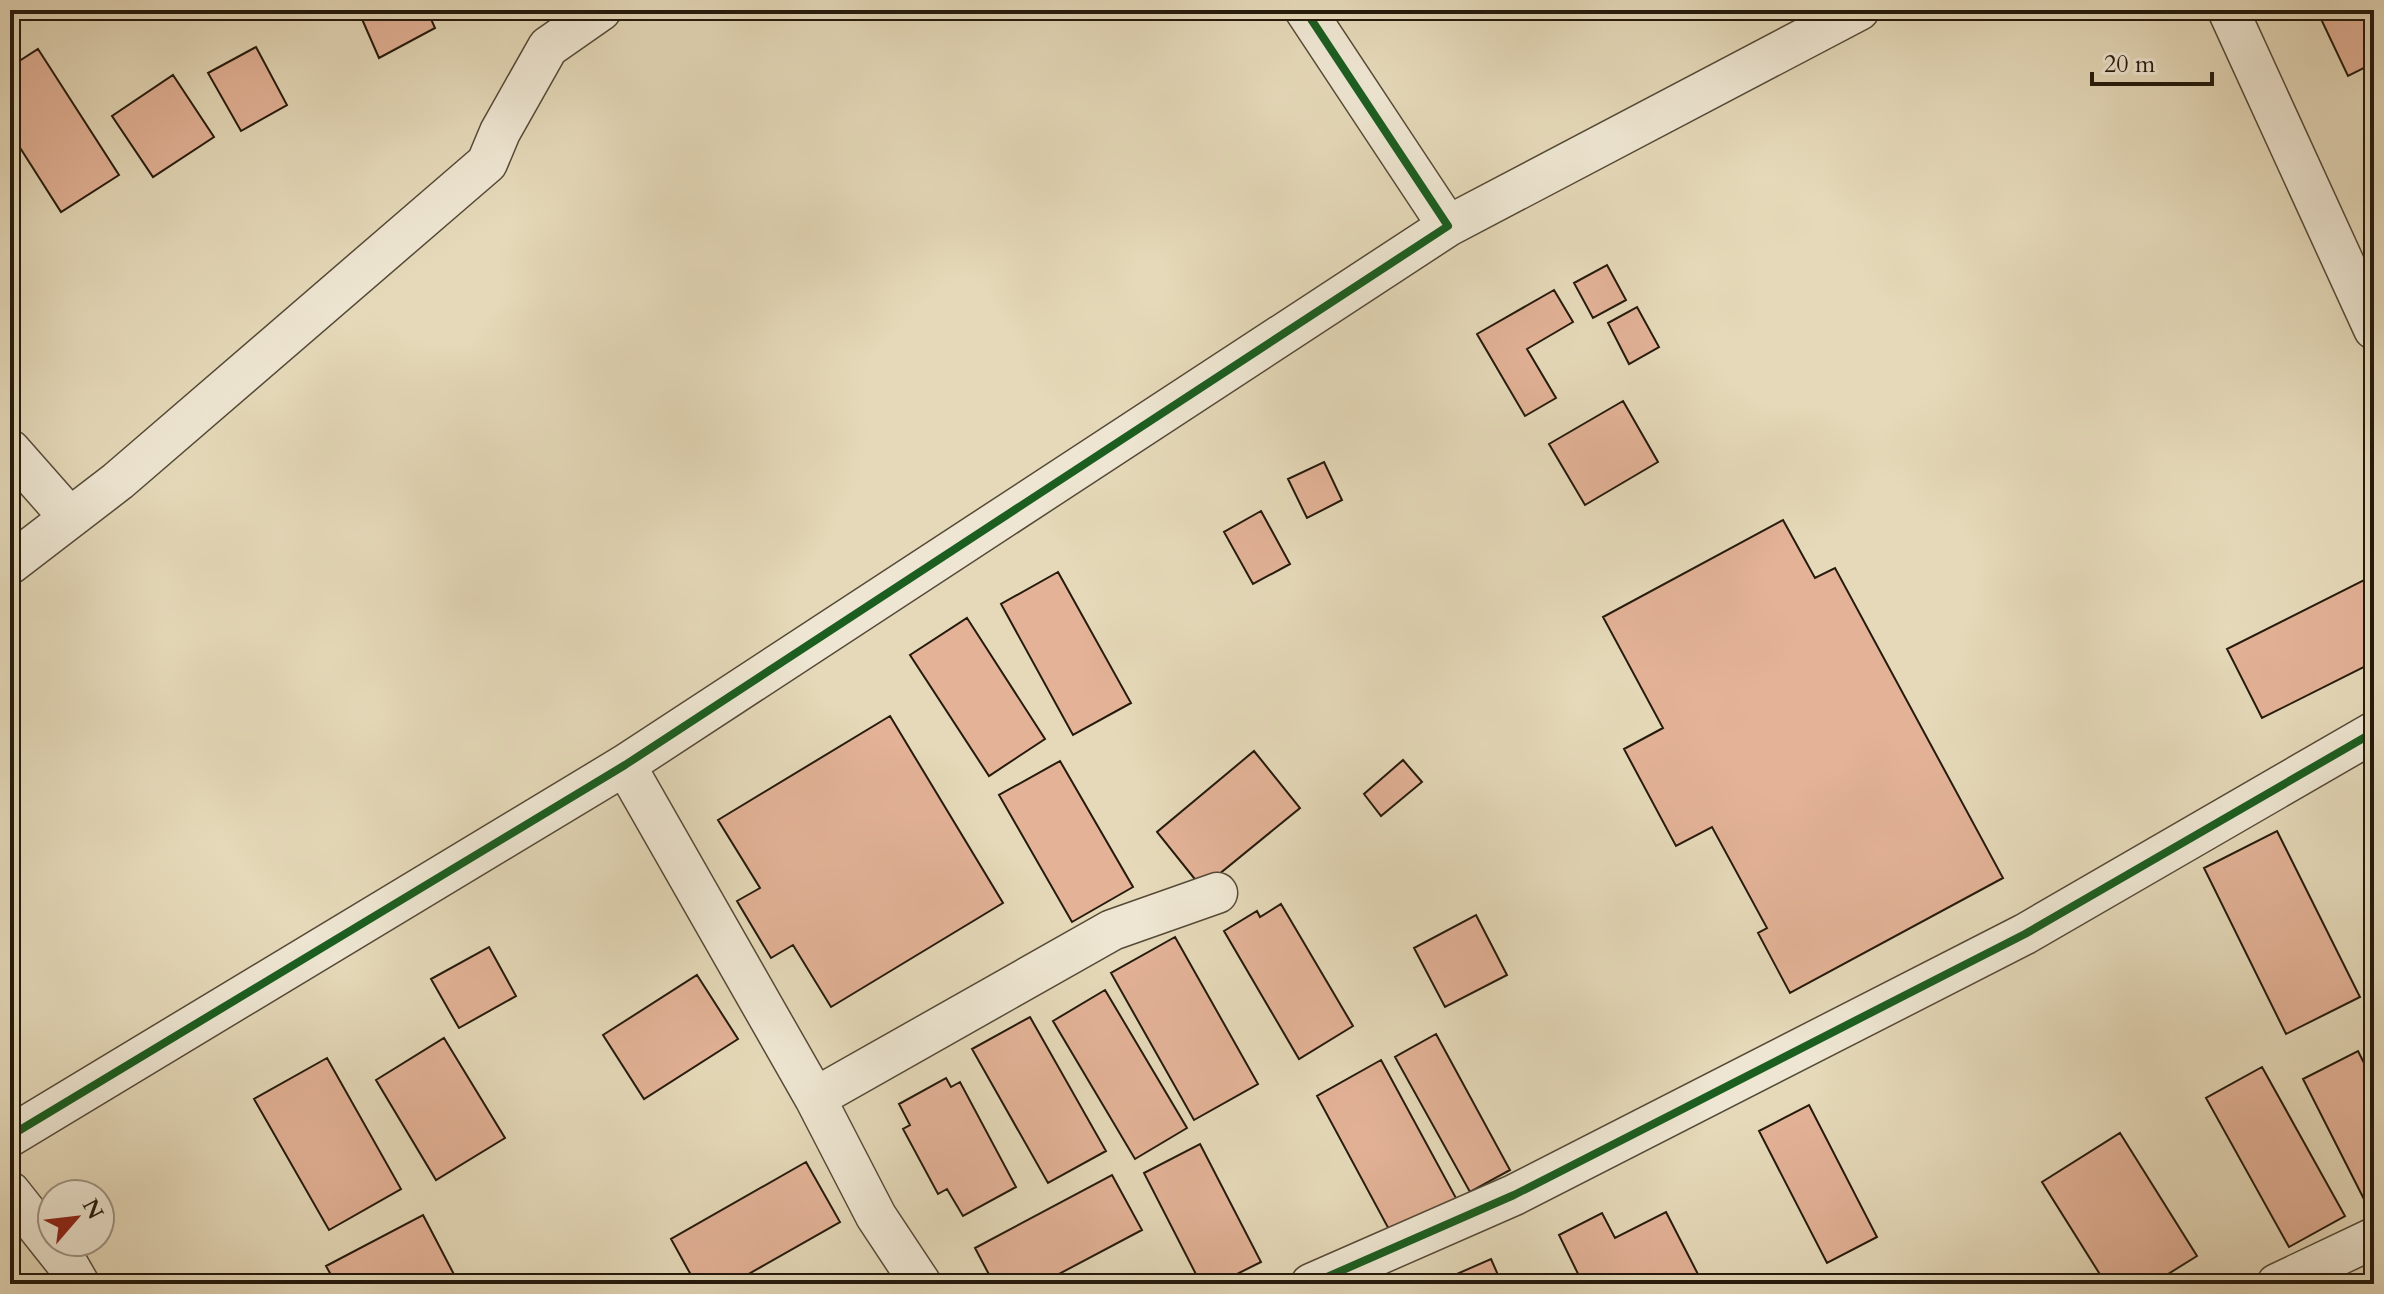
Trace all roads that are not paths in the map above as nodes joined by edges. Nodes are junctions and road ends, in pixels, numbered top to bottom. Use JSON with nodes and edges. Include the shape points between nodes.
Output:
{"nodes":[{"id":1,"x":601,"y":10,"type":"edge"},
{"id":2,"x":1305,"y":10,"type":"edge"},
{"id":3,"x":1859,"y":10,"type":"edge"},
{"id":4,"x":2228,"y":10,"type":"edge"},
{"id":5,"x":1448,"y":226,"type":"junction"},
{"id":6,"x":2370,"y":310,"type":"edge"},
{"id":7,"x":10,"y":450,"type":"edge"},
{"id":8,"x":70,"y":518,"type":"junction"},
{"id":9,"x":10,"y":564,"type":"edge"},
{"id":10,"x":2374,"y":732,"type":"edge"},
{"id":11,"x":625,"y":765,"type":"junction"},
{"id":12,"x":1217,"y":893,"type":"dead end"},
{"id":13,"x":815,"y":1098,"type":"junction"},
{"id":14,"x":10,"y":1136,"type":"edge"},
{"id":15,"x":10,"y":1192,"type":"edge"},
{"id":16,"x":2374,"y":1238,"type":"edge"},
{"id":17,"x":79,"y":1284,"type":"edge"},
{"id":18,"x":921,"y":1284,"type":"edge"},
{"id":19,"x":1311,"y":1284,"type":"edge"},
{"id":20,"x":2277,"y":1284,"type":"edge"}],
"edges":[{"from":1,"to":8,"type":"street","via":[[548,47],[487,163]]},
{"from":2,"to":5,"type":"street"},
{"from":3,"to":5,"type":"street"},
{"from":4,"to":6,"type":"street"},
{"from":5,"to":11,"type":"street"},
{"from":7,"to":8,"type":"street"},
{"from":8,"to":9,"type":"street"},
{"from":10,"to":19,"type":"street","via":[[2025,934],[1514,1195]]},
{"from":11,"to":13,"type":"street"},
{"from":11,"to":14,"type":"street"},
{"from":12,"to":13,"type":"street","via":[[1112,930]]},
{"from":13,"to":18,"type":"street","via":[[876,1216]]},
{"from":15,"to":17,"type":"street"},
{"from":16,"to":20,"type":"street"}]}
